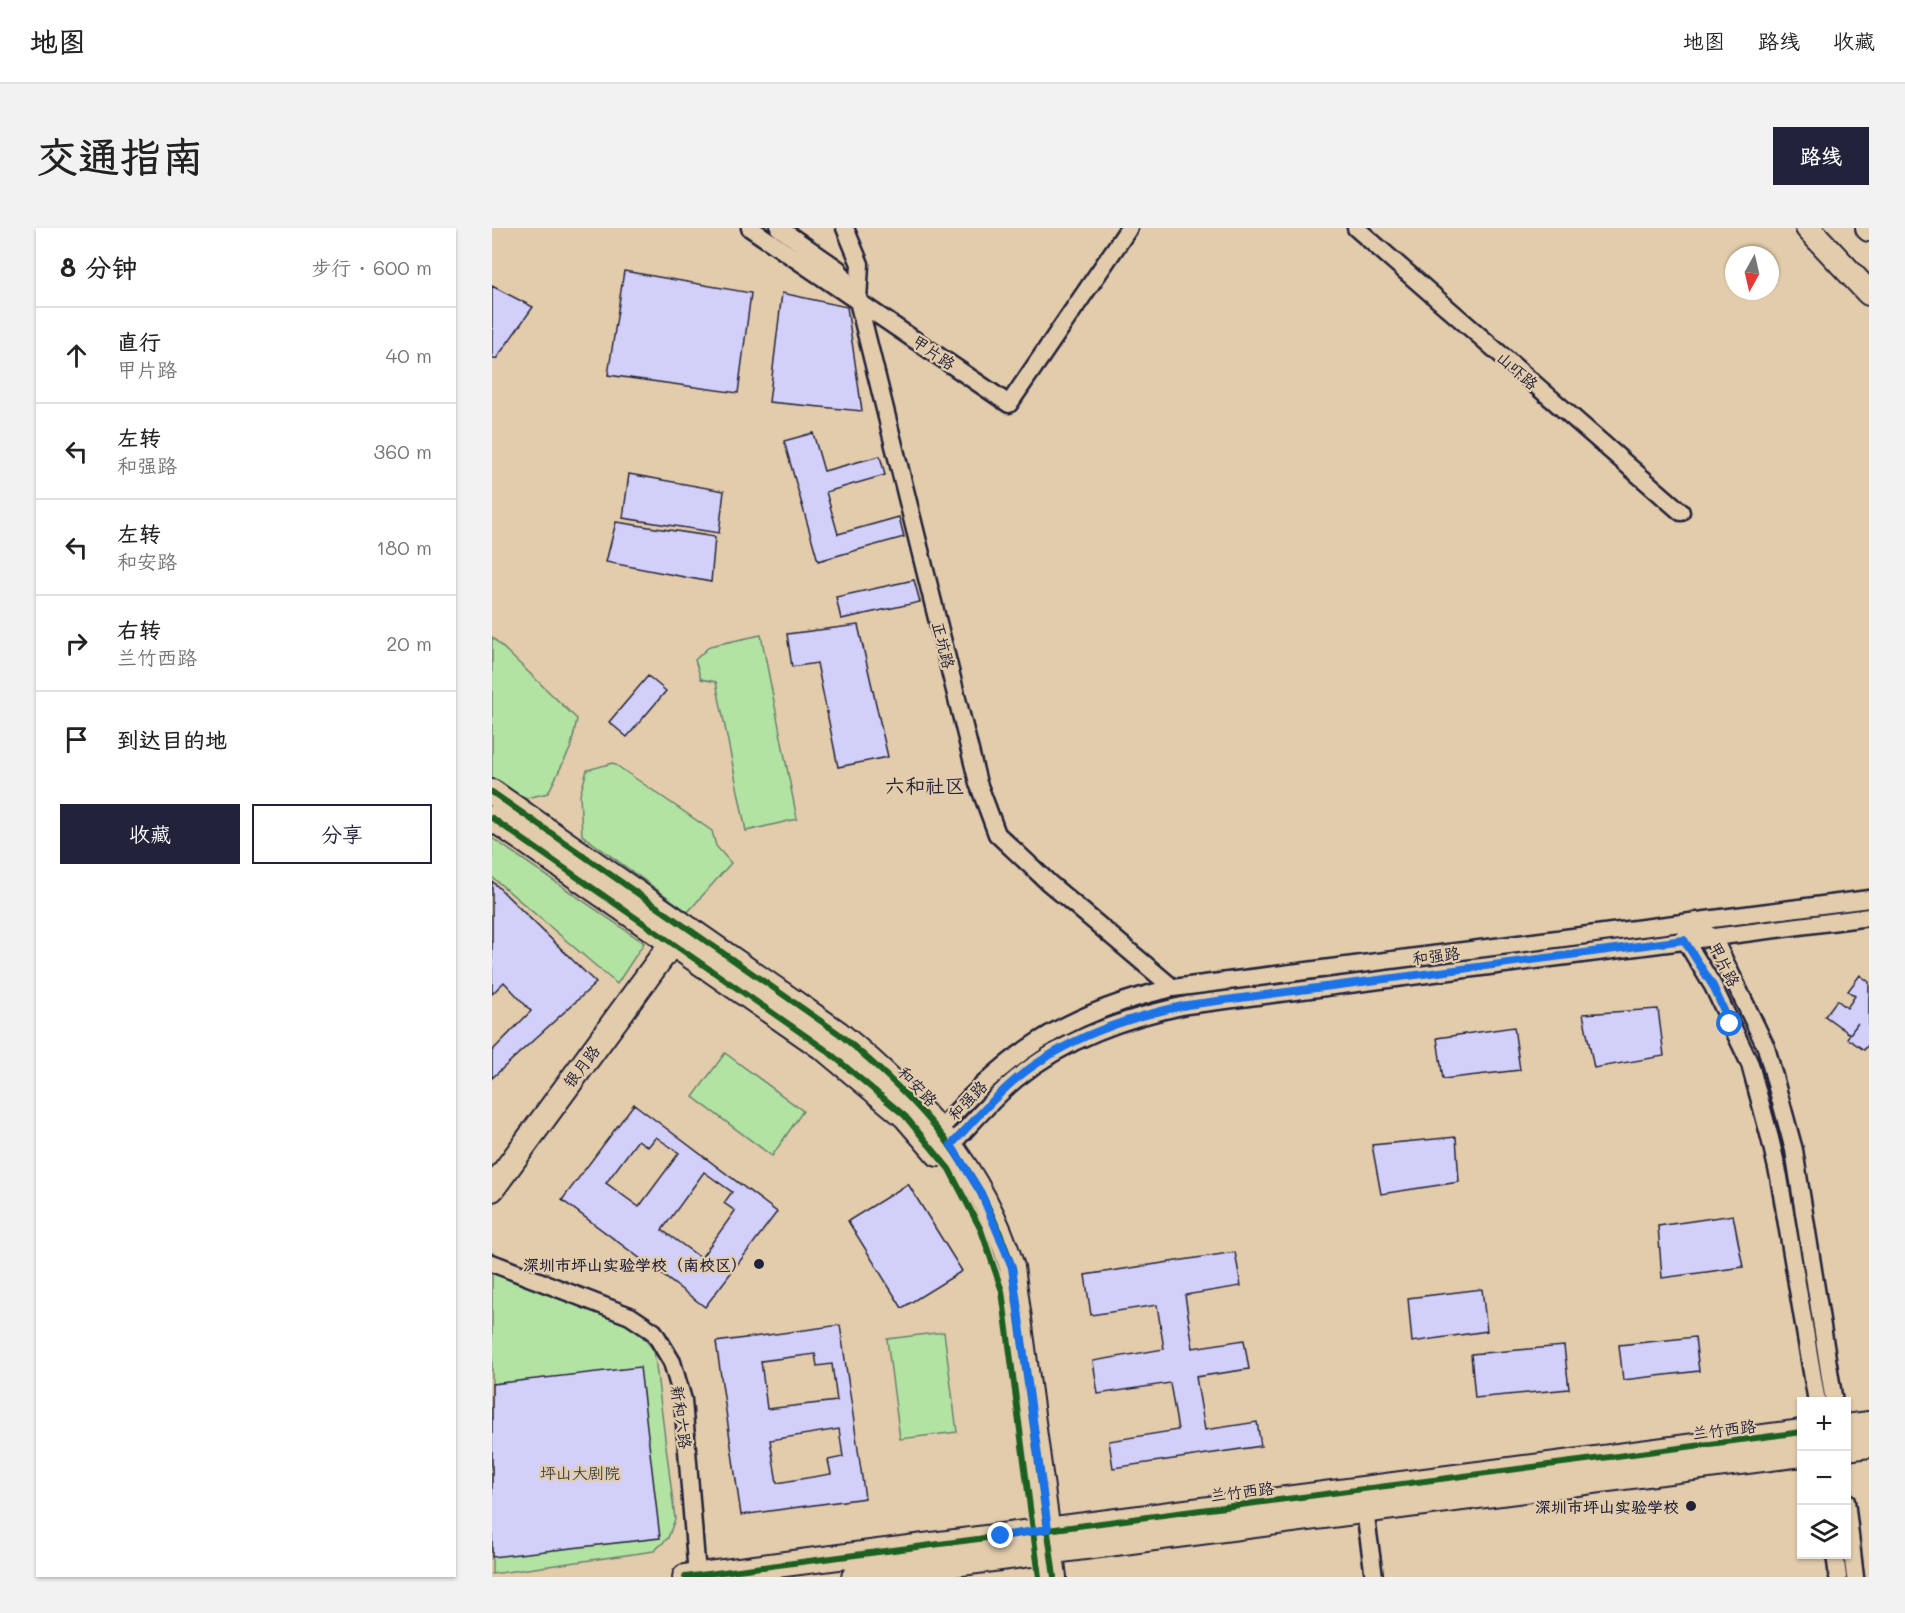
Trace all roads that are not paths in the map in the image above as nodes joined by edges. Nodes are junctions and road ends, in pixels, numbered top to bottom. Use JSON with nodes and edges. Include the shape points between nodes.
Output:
{"nodes":[{"id":1,"x":750,"y":228,"type":"edge"},
{"id":2,"x":779,"y":228,"type":"edge"},
{"id":3,"x":845,"y":228,"type":"edge"},
{"id":4,"x":1129,"y":228,"type":"edge"},
{"id":5,"x":1356,"y":228,"type":"edge"},
{"id":6,"x":1808,"y":228,"type":"edge"},
{"id":7,"x":1869,"y":293,"type":"edge"},
{"id":8,"x":858,"y":301,"type":"junction"},
{"id":9,"x":1681,"y":512,"type":"dead end"},
{"id":10,"x":492,"y":792,"type":"edge"},
{"id":11,"x":492,"y":818,"type":"edge"},
{"id":12,"x":1869,"y":899,"type":"edge"},
{"id":13,"x":1869,"y":917,"type":"edge"},
{"id":14,"x":1686,"y":922,"type":"junction"},
{"id":15,"x":1713,"y":937,"type":"junction"},
{"id":16,"x":1684,"y":940,"type":"junction"},
{"id":17,"x":672,"y":943,"type":"junction"},
{"id":18,"x":1173,"y":988,"type":"junction"},
{"id":19,"x":898,"y":1097,"type":"junction"},
{"id":20,"x":940,"y":1139,"type":"junction"},
{"id":21,"x":492,"y":1189,"type":"edge"},
{"id":22,"x":492,"y":1263,"type":"edge"},
{"id":23,"x":1816,"y":1397,"type":"edge"},
{"id":24,"x":1833,"y":1397,"type":"edge"},
{"id":25,"x":1869,"y":1424,"type":"edge"},
{"id":26,"x":1851,"y":1426,"type":"edge"},
{"id":27,"x":1797,"y":1433,"type":"edge"},
{"id":28,"x":1869,"y":1445,"type":"edge"},
{"id":29,"x":1851,"y":1447,"type":"edge"},
{"id":30,"x":1797,"y":1455,"type":"edge"},
{"id":31,"x":1846,"y":1505,"type":"edge"},
{"id":32,"x":1365,"y":1511,"type":"junction"},
{"id":33,"x":1042,"y":1541,"type":"junction"},
{"id":34,"x":1836,"y":1559,"type":"edge"},
{"id":35,"x":691,"y":1576,"type":"edge"},
{"id":36,"x":854,"y":1577,"type":"edge"},
{"id":37,"x":1039,"y":1577,"type":"edge"},
{"id":38,"x":1054,"y":1577,"type":"edge"},
{"id":39,"x":1374,"y":1577,"type":"edge"},
{"id":40,"x":1838,"y":1577,"type":"edge"},
{"id":41,"x":1855,"y":1577,"type":"edge"}],
"edges":[{"from":1,"to":8,"type":"street","name":"甲片路"},
{"from":2,"to":8,"type":"street","name":"甲片路","via":[[838,269]]},
{"from":3,"to":8,"type":"street","name":"正坑路","via":[[860,264]]},
{"from":4,"to":8,"type":"street","name":"甲片路","via":[[1009,404]]},
{"from":5,"to":9,"type":"street","name":"山吓路"},
{"from":6,"to":7,"type":"street"},
{"from":8,"to":18,"type":"street","name":"正坑路","via":[[978,783],[997,834],[1048,883]]},
{"from":10,"to":19,"type":"street","name":"和安路","via":[[838,1033]]},
{"from":11,"to":17,"type":"street","name":"和安路"},
{"from":12,"to":14,"type":"street","name":"和强路"},
{"from":13,"to":15,"type":"street","name":"和强路"},
{"from":14,"to":15,"type":"street","name":"甲片路"},
{"from":14,"to":16,"type":"street","name":"甲片路"},
{"from":14,"to":18,"type":"street","name":"和强路"},
{"from":15,"to":16,"type":"street","name":"和强路"},
{"from":15,"to":24,"type":"street","name":"甲片路","via":[[1766,1047],[1791,1138]]},
{"from":16,"to":20,"type":"street","name":"和强路","via":[[1187,1005],[1141,1015],[1066,1045],[1038,1062]]},
{"from":16,"to":23,"type":"street","name":"甲片路","via":[[1713,986],[1750,1064],[1779,1177]]},
{"from":17,"to":19,"type":"street","name":"和安路"},
{"from":17,"to":21,"type":"street","name":"银月路"},
{"from":18,"to":20,"type":"street","name":"和强路","via":[[1106,1006],[1037,1041],[995,1072]]},
{"from":19,"to":20,"type":"street","name":"和安路"},
{"from":20,"to":33,"type":"street","name":"和安路","via":[[981,1193],[1012,1267]]},
{"from":22,"to":35,"type":"street","name":"新和六路","via":[[630,1316],[654,1332],[672,1362],[683,1400]]},
{"from":25,"to":26,"type":"street"},
{"from":27,"to":33,"type":"street","name":"兰竹西路"},
{"from":28,"to":29,"type":"street"},
{"from":30,"to":32,"type":"street","name":"兰竹西路"},
{"from":31,"to":41,"type":"street"},
{"from":32,"to":33,"type":"street","name":"兰竹西路"},
{"from":32,"to":39,"type":"street"},
{"from":33,"to":35,"type":"street","name":"兰竹西路"},
{"from":33,"to":36,"type":"street","name":"兰竹西路"},
{"from":33,"to":37,"type":"street","name":"和安路"},
{"from":33,"to":38,"type":"street","name":"和安路"},
{"from":34,"to":40,"type":"street"}]}
